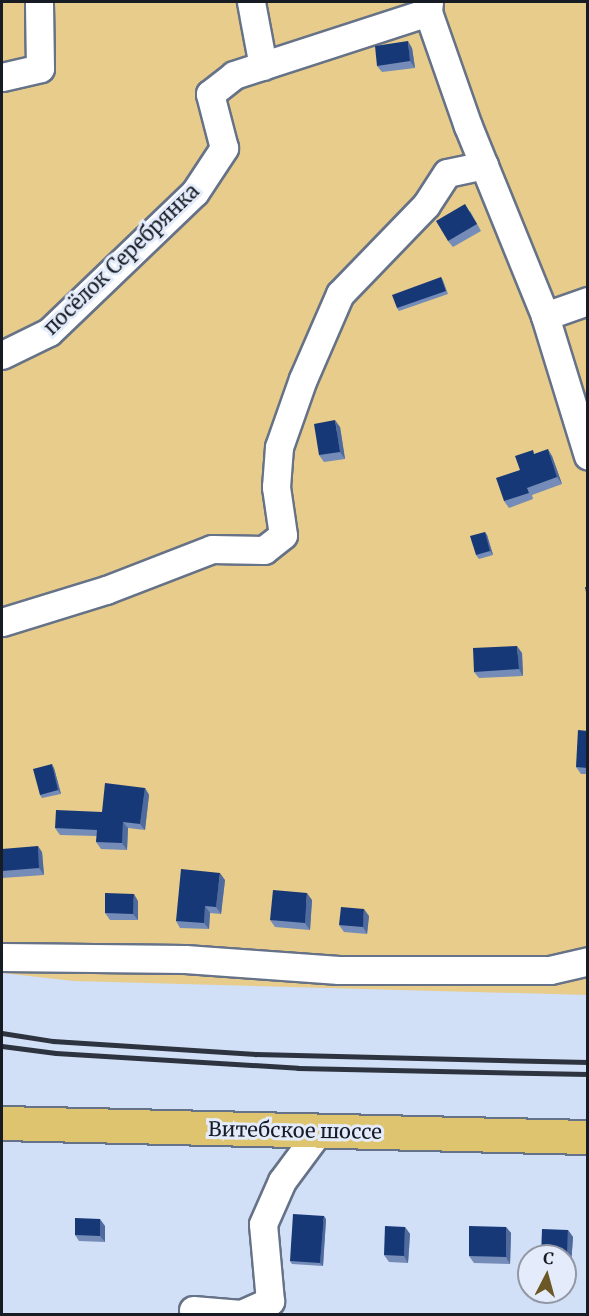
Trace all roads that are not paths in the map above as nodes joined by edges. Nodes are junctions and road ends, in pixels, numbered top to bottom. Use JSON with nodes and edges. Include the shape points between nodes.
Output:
{"nodes":[{"id":1,"x":39,"y":2,"type":"edge"},
{"id":2,"x":251,"y":2,"type":"edge"},
{"id":3,"x":429,"y":7,"type":"edge"},
{"id":4,"x":263,"y":66,"type":"junction"},
{"id":5,"x":2,"y":77,"type":"edge"},
{"id":6,"x":484,"y":165,"type":"junction"},
{"id":7,"x":588,"y":301,"type":"edge"},
{"id":8,"x":546,"y":316,"type":"junction"},
{"id":9,"x":2,"y":356,"type":"edge"},
{"id":10,"x":582,"y":425,"type":"edge"},
{"id":11,"x":588,"y":456,"type":"edge"},
{"id":12,"x":2,"y":622,"type":"edge"},
{"id":13,"x":2,"y":957,"type":"edge"},
{"id":14,"x":588,"y":962,"type":"edge"},
{"id":15,"x":2,"y":1123,"type":"edge"},
{"id":16,"x":319,"y":1131,"type":"junction"},
{"id":17,"x":588,"y":1137,"type":"edge"},
{"id":18,"x":193,"y":1310,"type":"dead end"}],
"edges":[{"from":1,"to":5,"type":"lane","via":[[40,68]]},
{"from":2,"to":4,"type":"lane"},
{"from":3,"to":4,"type":"lane","name":"посёлок Серебрянка"},
{"from":3,"to":6,"type":"lane"},
{"from":4,"to":9,"type":"lane","name":"посёлок Серебрянка","via":[[234,75],[210,94],[224,148],[195,192],[49,332]]},
{"from":6,"to":8,"type":"lane"},
{"from":6,"to":12,"type":"lane","via":[[447,173],[426,205],[340,294],[279,447],[276,487],[283,535],[264,550],[212,549],[106,590]]},
{"from":7,"to":8,"type":"lane"},
{"from":8,"to":10,"type":"lane"},
{"from":10,"to":11,"type":"lane"},
{"from":13,"to":14,"type":"lane","via":[[185,959],[339,970],[550,970]]},
{"from":15,"to":16,"type":"main road","name":"Витебское шоссе"},
{"from":16,"to":17,"type":"main road","name":"Витебское шоссе"},
{"from":16,"to":18,"type":"lane","via":[[282,1181],[263,1224],[270,1301],[241,1314]]}]}
